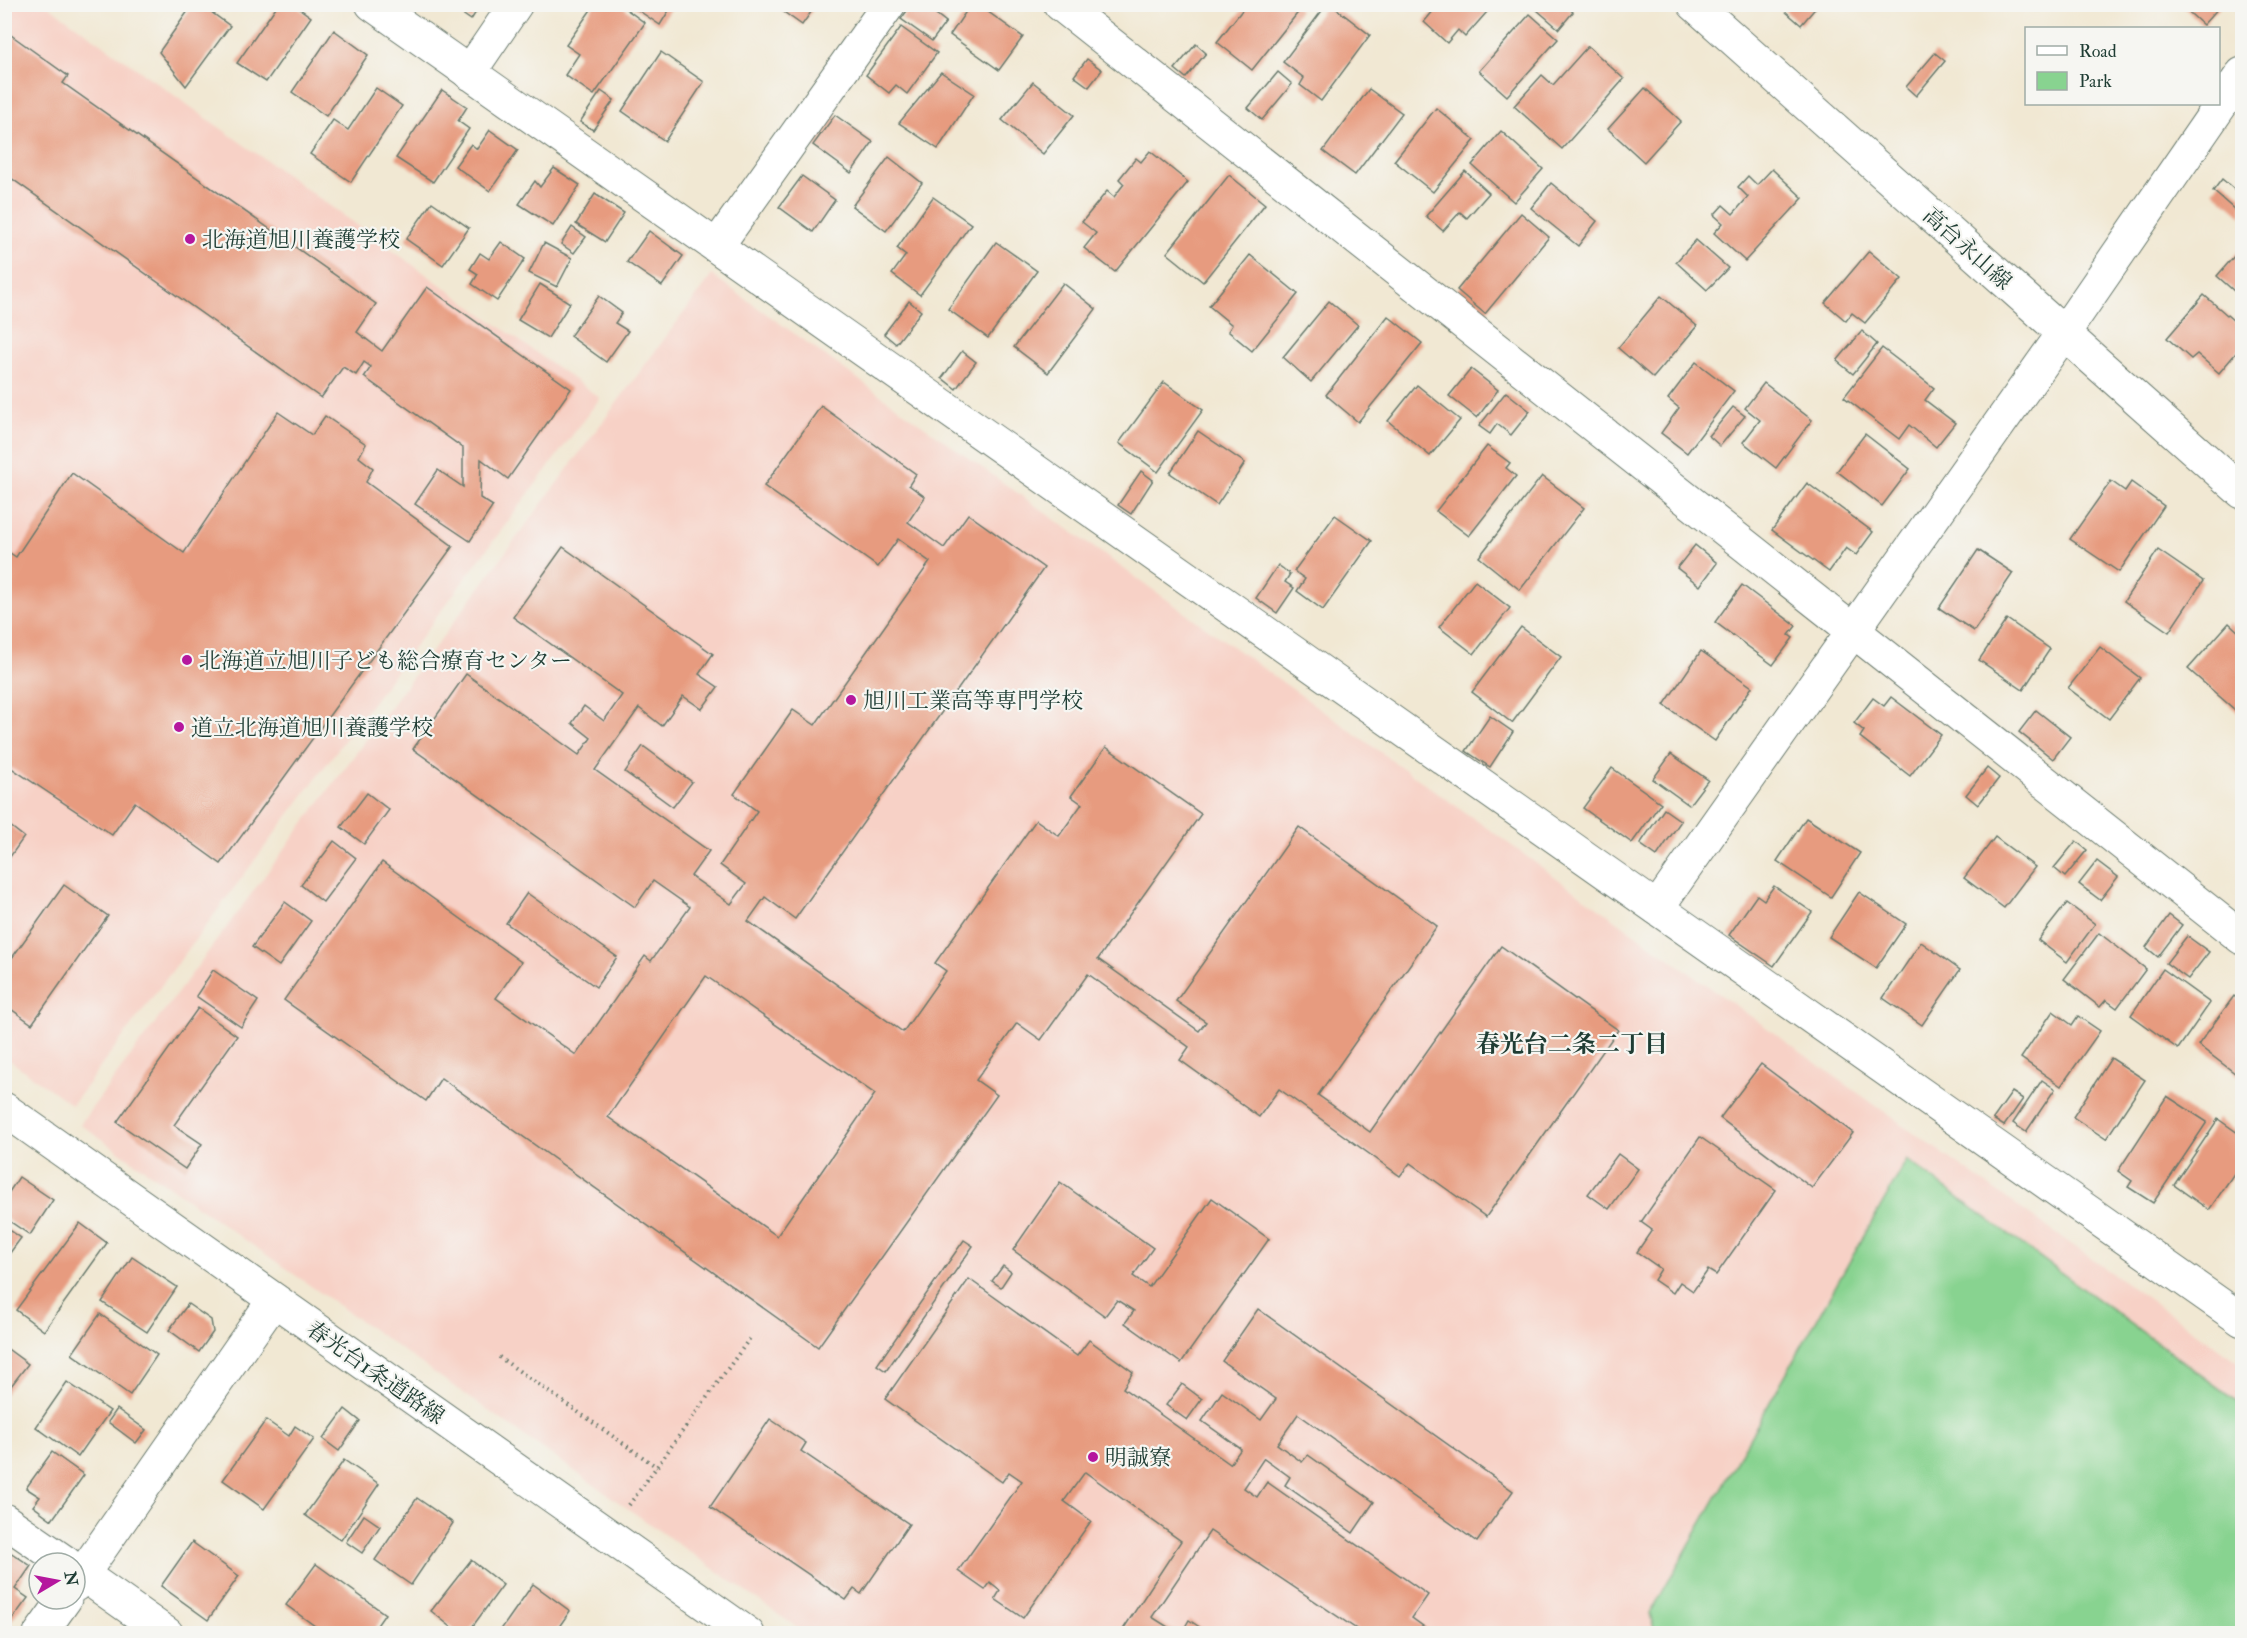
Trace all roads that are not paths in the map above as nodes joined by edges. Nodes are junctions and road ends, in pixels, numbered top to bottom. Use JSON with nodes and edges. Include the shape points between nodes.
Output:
{"nodes":[{"id":1,"x":372,"y":4,"type":"edge"},
{"id":2,"x":516,"y":4,"type":"edge"},
{"id":3,"x":889,"y":4,"type":"edge"},
{"id":4,"x":1060,"y":4,"type":"edge"},
{"id":5,"x":1694,"y":4,"type":"edge"},
{"id":6,"x":469,"y":73,"type":"junction"},
{"id":7,"x":2242,"y":74,"type":"edge"},
{"id":8,"x":717,"y":246,"type":"junction"},
{"id":9,"x":2062,"y":334,"type":"junction"},
{"id":10,"x":2242,"y":492,"type":"edge"},
{"id":11,"x":1852,"y":632,"type":"junction"},
{"id":12,"x":1657,"y":908,"type":"junction"},
{"id":13,"x":2242,"y":938,"type":"edge"},
{"id":14,"x":4,"y":1109,"type":"edge"},
{"id":15,"x":274,"y":1300,"type":"junction"},
{"id":16,"x":2242,"y":1320,"type":"edge"},
{"id":17,"x":4,"y":1520,"type":"edge"},
{"id":18,"x":41,"y":1551,"type":"edge"},
{"id":19,"x":87,"y":1559,"type":"edge"},
{"id":20,"x":87,"y":1586,"type":"edge"},
{"id":21,"x":54,"y":1611,"type":"edge"},
{"id":22,"x":40,"y":1634,"type":"edge"},
{"id":23,"x":167,"y":1634,"type":"edge"},
{"id":24,"x":748,"y":1634,"type":"edge"}],
"edges":[{"from":1,"to":6,"type":"street"},
{"from":2,"to":6,"type":"street"},
{"from":3,"to":8,"type":"street"},
{"from":4,"to":11,"type":"street"},
{"from":5,"to":9,"type":"street","name":"高台永山線"},
{"from":6,"to":8,"type":"street"},
{"from":7,"to":9,"type":"street"},
{"from":8,"to":12,"type":"street"},
{"from":9,"to":10,"type":"street","name":"高台永山線"},
{"from":9,"to":11,"type":"street"},
{"from":11,"to":12,"type":"street"},
{"from":11,"to":13,"type":"street"},
{"from":12,"to":16,"type":"street"},
{"from":14,"to":15,"type":"street","name":"春光台1条道路線"},
{"from":15,"to":19,"type":"street"},
{"from":15,"to":24,"type":"street","name":"春光台1条道路線"},
{"from":17,"to":18,"type":"street"},
{"from":20,"to":23,"type":"street"},
{"from":21,"to":22,"type":"street"}]}
